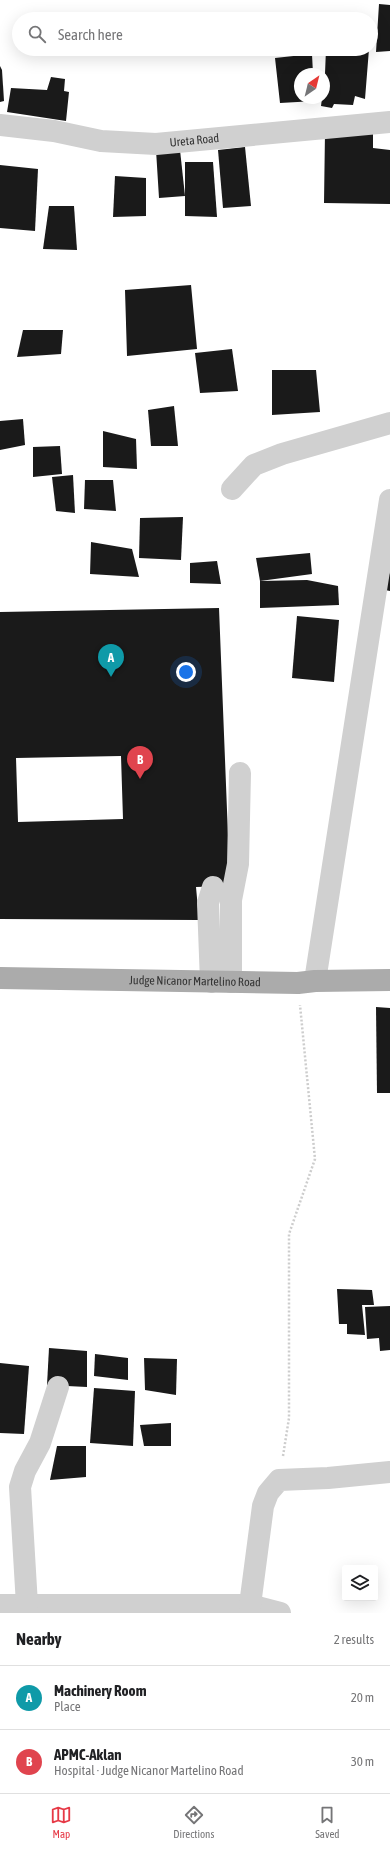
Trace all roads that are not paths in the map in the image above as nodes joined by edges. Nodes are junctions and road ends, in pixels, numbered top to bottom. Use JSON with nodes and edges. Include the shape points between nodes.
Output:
{"nodes":[{"id":1,"x":390,"y":122,"type":"edge"},
{"id":2,"x":0,"y":125,"type":"edge"},
{"id":3,"x":390,"y":423,"type":"edge"},
{"id":4,"x":232,"y":489,"type":"dead end"},
{"id":5,"x":390,"y":500,"type":"edge"},
{"id":6,"x":240,"y":773,"type":"dead end"},
{"id":7,"x":213,"y":886,"type":"dead end"},
{"id":8,"x":0,"y":978,"type":"edge"},
{"id":9,"x":390,"y":980,"type":"edge"},
{"id":10,"x":221,"y":982,"type":"junction"},
{"id":11,"x":307,"y":982,"type":"junction"},
{"id":12,"x":58,"y":1387,"type":"dead end"},
{"id":13,"x":390,"y":1472,"type":"edge"},
{"id":14,"x":250,"y":1604,"type":"junction"},
{"id":15,"x":0,"y":1605,"type":"edge"},
{"id":16,"x":27,"y":1605,"type":"junction"},
{"id":17,"x":280,"y":1613,"type":"edge"}],
"edges":[{"from":1,"to":2,"type":"street","name":"Ureta Road","via":[[156,144],[101,141],[54,131]]},
{"from":3,"to":4,"type":"street","via":[[282,454],[254,465]]},
{"from":5,"to":11,"type":"street"},
{"from":6,"to":10,"type":"street","via":[[238,864]]},
{"from":7,"to":10,"type":"street","via":[[208,903]]},
{"from":8,"to":10,"type":"main road","name":"Judge Nicanor Martelino Road"},
{"from":9,"to":11,"type":"main road","name":"Judge Nicanor Martelino Road"},
{"from":10,"to":11,"type":"main road","name":"Judge Nicanor Martelino Road"},
{"from":12,"to":16,"type":"street","via":[[40,1443],[25,1471],[20,1487]]},
{"from":13,"to":14,"type":"street","via":[[279,1480],[268,1493],[263,1506]]},
{"from":14,"to":16,"type":"street"},
{"from":14,"to":17,"type":"street"},
{"from":15,"to":16,"type":"street"}]}
